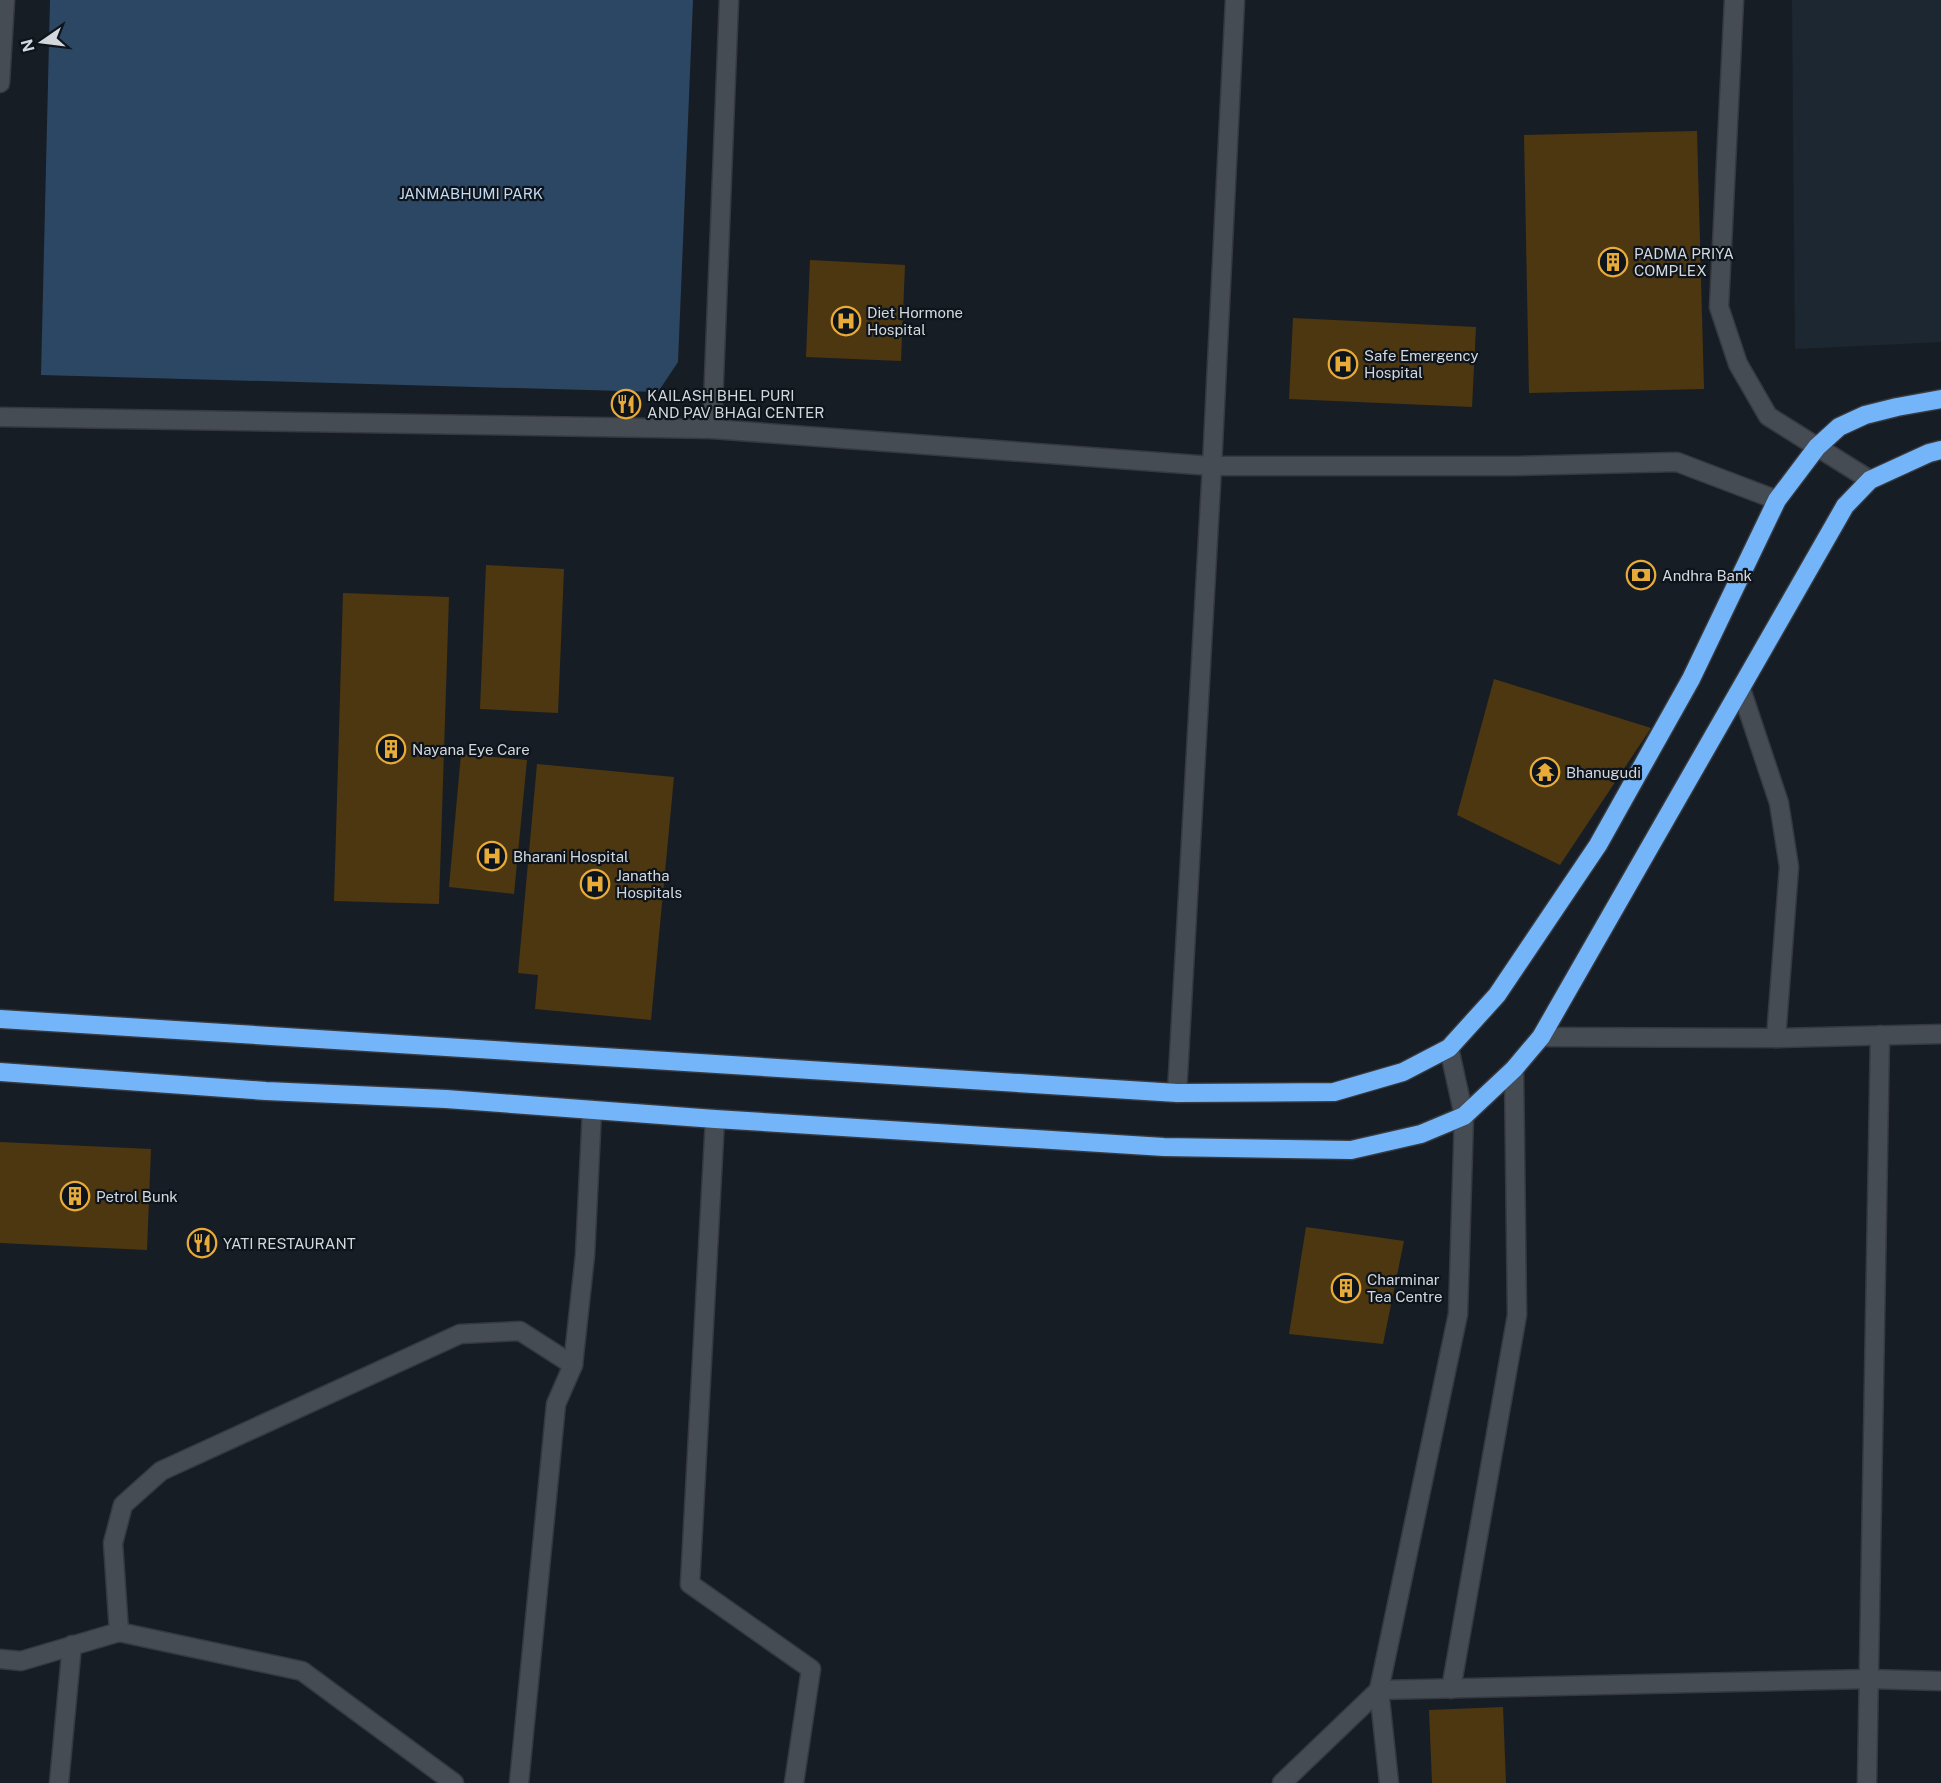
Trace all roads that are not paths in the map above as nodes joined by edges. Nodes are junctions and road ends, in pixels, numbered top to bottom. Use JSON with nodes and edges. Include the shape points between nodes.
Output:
{"nodes":[{"id":1,"x":5,"y":0,"type":"edge"},
{"id":2,"x":729,"y":0,"type":"edge"},
{"id":3,"x":1235,"y":0,"type":"edge"},
{"id":4,"x":1734,"y":0,"type":"edge"},
{"id":5,"x":0,"y":83,"type":"edge"},
{"id":6,"x":1941,"y":399,"type":"edge"},
{"id":7,"x":0,"y":417,"type":"edge"},
{"id":8,"x":712,"y":429,"type":"junction"},
{"id":9,"x":1816,"y":447,"type":"junction"},
{"id":10,"x":1941,"y":450,"type":"edge"},
{"id":11,"x":1212,"y":466,"type":"junction"},
{"id":12,"x":1870,"y":480,"type":"junction"},
{"id":13,"x":1777,"y":500,"type":"junction"},
{"id":14,"x":1741,"y":689,"type":"junction"},
{"id":15,"x":0,"y":1020,"type":"edge"},
{"id":16,"x":1941,"y":1034,"type":"edge"},
{"id":17,"x":1880,"y":1035,"type":"junction"},
{"id":18,"x":1541,"y":1037,"type":"junction"},
{"id":19,"x":1776,"y":1038,"type":"junction"},
{"id":20,"x":1449,"y":1048,"type":"junction"},
{"id":21,"x":1514,"y":1069,"type":"junction"},
{"id":22,"x":0,"y":1072,"type":"edge"},
{"id":23,"x":1177,"y":1093,"type":"junction"},
{"id":24,"x":592,"y":1110,"type":"junction"},
{"id":25,"x":1464,"y":1116,"type":"junction"},
{"id":26,"x":715,"y":1119,"type":"junction"},
{"id":27,"x":573,"y":1365,"type":"junction"},
{"id":28,"x":119,"y":1632,"type":"junction"},
{"id":29,"x":72,"y":1645,"type":"junction"},
{"id":30,"x":0,"y":1659,"type":"edge"},
{"id":31,"x":1869,"y":1679,"type":"junction"},
{"id":32,"x":1941,"y":1681,"type":"edge"},
{"id":33,"x":1451,"y":1689,"type":"junction"},
{"id":34,"x":1379,"y":1690,"type":"junction"},
{"id":35,"x":59,"y":1783,"type":"edge"},
{"id":36,"x":454,"y":1783,"type":"edge"},
{"id":37,"x":519,"y":1783,"type":"edge"},
{"id":38,"x":794,"y":1783,"type":"edge"},
{"id":39,"x":1282,"y":1783,"type":"edge"},
{"id":40,"x":1389,"y":1783,"type":"edge"},
{"id":41,"x":1868,"y":1783,"type":"edge"}],
"edges":[{"from":1,"to":5,"type":"street"},
{"from":2,"to":8,"type":"street"},
{"from":3,"to":11,"type":"street"},
{"from":4,"to":9,"type":"street","via":[[1719,307],[1738,364],[1768,416]]},
{"from":6,"to":9,"type":"highway","via":[[1865,415],[1839,427]]},
{"from":7,"to":8,"type":"street"},
{"from":8,"to":11,"type":"street"},
{"from":9,"to":12,"type":"street"},
{"from":9,"to":13,"type":"highway"},
{"from":10,"to":12,"type":"highway"},
{"from":11,"to":13,"type":"street","via":[[1677,462]]},
{"from":11,"to":23,"type":"street"},
{"from":12,"to":14,"type":"highway","via":[[1845,506]]},
{"from":13,"to":20,"type":"highway","via":[[1690,679],[1598,845],[1497,995]]},
{"from":14,"to":18,"type":"highway"},
{"from":14,"to":19,"type":"street","via":[[1779,803],[1789,867]]},
{"from":15,"to":23,"type":"highway"},
{"from":16,"to":17,"type":"street"},
{"from":17,"to":19,"type":"street"},
{"from":17,"to":31,"type":"street"},
{"from":18,"to":19,"type":"street"},
{"from":18,"to":21,"type":"highway"},
{"from":20,"to":23,"type":"highway","via":[[1402,1072],[1334,1092]]},
{"from":20,"to":25,"type":"street"},
{"from":21,"to":25,"type":"highway"},
{"from":21,"to":33,"type":"street","via":[[1517,1315]]},
{"from":22,"to":24,"type":"highway"},
{"from":24,"to":26,"type":"highway"},
{"from":24,"to":27,"type":"street","via":[[585,1255]]},
{"from":25,"to":26,"type":"highway","via":[[1421,1134],[1351,1150],[1164,1147]]},
{"from":25,"to":34,"type":"street","via":[[1458,1314]]},
{"from":26,"to":38,"type":"street","via":[[690,1584],[811,1670]]},
{"from":27,"to":28,"type":"street","via":[[520,1331],[460,1334],[161,1472],[123,1505],[113,1543]]},
{"from":27,"to":37,"type":"street","via":[[556,1404]]},
{"from":28,"to":29,"type":"street"},
{"from":28,"to":36,"type":"street","via":[[302,1671]]},
{"from":29,"to":30,"type":"street","via":[[21,1661]]},
{"from":29,"to":35,"type":"street"},
{"from":31,"to":32,"type":"street"},
{"from":31,"to":33,"type":"street"},
{"from":31,"to":41,"type":"street"},
{"from":33,"to":34,"type":"street"},
{"from":34,"to":39,"type":"street"},
{"from":34,"to":40,"type":"street"}]}
